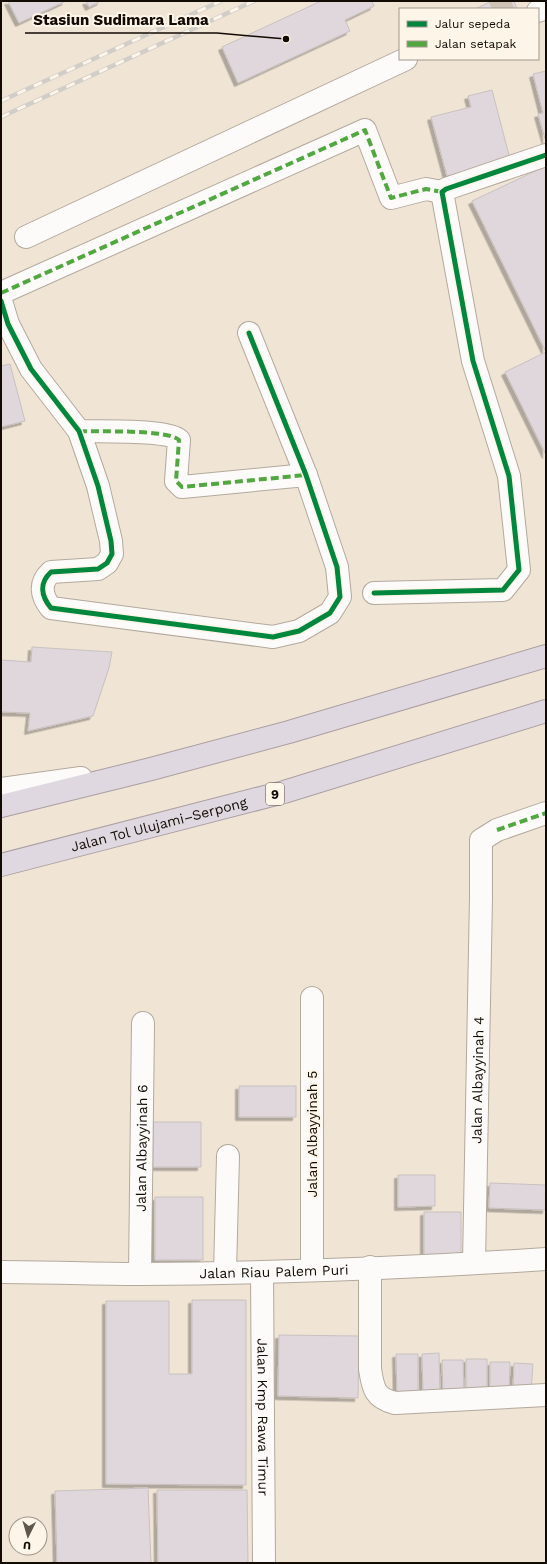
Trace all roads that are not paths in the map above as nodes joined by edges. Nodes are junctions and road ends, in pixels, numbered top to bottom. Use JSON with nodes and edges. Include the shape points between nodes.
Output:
{"nodes":[{"id":1,"x":404,"y":60,"type":"edge"},
{"id":2,"x":546,"y":156,"type":"edge"},
{"id":3,"x":442,"y":192,"type":"junction"},
{"id":4,"x":26,"y":237,"type":"dead end"},
{"id":5,"x":1,"y":293,"type":"edge"},
{"id":6,"x":1,"y":301,"type":"edge"},
{"id":7,"x":249,"y":333,"type":"dead end"},
{"id":8,"x":78,"y":431,"type":"junction"},
{"id":9,"x":306,"y":476,"type":"junction"},
{"id":10,"x":374,"y":594,"type":"dead end"},
{"id":11,"x":546,"y":656,"type":"edge"},
{"id":12,"x":546,"y":711,"type":"edge"},
{"id":13,"x":152,"y":769,"type":"junction"},
{"id":14,"x":1,"y":789,"type":"edge"},
{"id":15,"x":1,"y":806,"type":"edge"},
{"id":16,"x":546,"y":813,"type":"edge"},
{"id":17,"x":1,"y":865,"type":"edge"},
{"id":18,"x":312,"y":998,"type":"dead end"},
{"id":19,"x":143,"y":1023,"type":"dead end"},
{"id":20,"x":228,"y":1156,"type":"dead end"},
{"id":21,"x":546,"y":1259,"type":"edge"},
{"id":22,"x":474,"y":1263,"type":"junction"},
{"id":23,"x":370,"y":1267,"type":"junction"},
{"id":24,"x":312,"y":1270,"type":"junction"},
{"id":25,"x":1,"y":1272,"type":"edge"},
{"id":26,"x":225,"y":1272,"type":"junction"},
{"id":27,"x":262,"y":1272,"type":"junction"},
{"id":28,"x":140,"y":1274,"type":"junction"},
{"id":29,"x":546,"y":1395,"type":"edge"},
{"id":30,"x":264,"y":1563,"type":"edge"}],
"edges":[{"from":1,"to":4,"type":"street"},
{"from":2,"to":3,"type":"street","via":[[446,188]]},
{"from":3,"to":5,"type":"street","via":[[426,188],[391,198],[365,130]]},
{"from":3,"to":10,"type":"street","via":[[473,361],[509,476],[518,570],[503,590]]},
{"from":6,"to":8,"type":"street","via":[[8,324],[31,369]]},
{"from":7,"to":9,"type":"street"},
{"from":8,"to":9,"type":"street","via":[[175,436],[179,440],[176,481],[182,487]]},
{"from":8,"to":9,"type":"street","via":[[98,486],[112,554],[107,563],[98,569],[52,572],[46,577],[43,589],[45,600],[51,608],[273,637],[299,632],[330,613],[340,597],[337,567]]},
{"from":11,"to":13,"type":"highway","via":[[289,732]]},
{"from":12,"to":17,"type":"highway","name":"Jalan Tol Ulujami–Serpong","number":"9","via":[[284,792]]},
{"from":13,"to":14,"type":"street"},
{"from":13,"to":15,"type":"highway"},
{"from":16,"to":22,"type":"street","name":"Jalan Albayyinah 4","via":[[497,830],[481,840]]},
{"from":18,"to":24,"type":"street","name":"Jalan Albayyinah 5"},
{"from":19,"to":28,"type":"street","name":"Jalan Albayyinah 6"},
{"from":20,"to":26,"type":"street"},
{"from":21,"to":22,"type":"street","name":"Jalan Riau Palem Puri"},
{"from":22,"to":23,"type":"street","name":"Jalan Riau Palem Puri"},
{"from":23,"to":24,"type":"street","name":"Jalan Riau Palem Puri"},
{"from":23,"to":29,"type":"street","via":[[370,1369],[375,1391],[384,1400],[395,1403]]},
{"from":24,"to":27,"type":"street","name":"Jalan Riau Palem Puri"},
{"from":25,"to":28,"type":"street","name":"Jalan Riau Palem Puri"},
{"from":26,"to":27,"type":"street","name":"Jalan Riau Palem Puri"},
{"from":26,"to":28,"type":"street","name":"Jalan Riau Palem Puri"},
{"from":27,"to":30,"type":"street","name":"Jalan Kmp Rawa Timur"}]}
